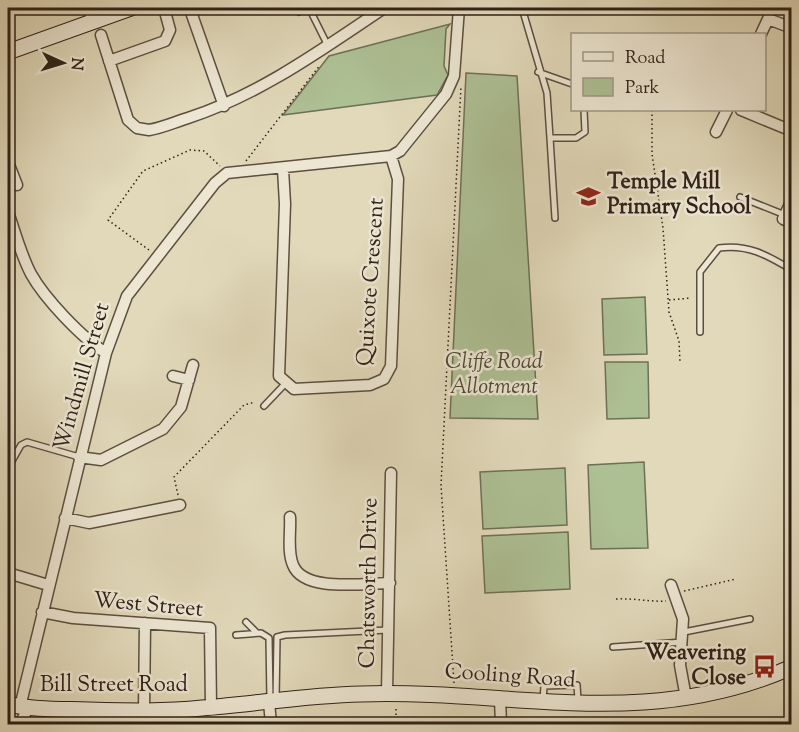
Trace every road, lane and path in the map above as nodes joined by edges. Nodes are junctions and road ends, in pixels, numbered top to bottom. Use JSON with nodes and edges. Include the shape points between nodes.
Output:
{"nodes":[{"id":1,"x":88,"y":8,"type":"edge"},
{"id":2,"x":131,"y":8,"type":"edge"},
{"id":3,"x":164,"y":8,"type":"edge"},
{"id":4,"x":308,"y":8,"type":"edge"},
{"id":5,"x":384,"y":8,"type":"edge"},
{"id":6,"x":459,"y":8,"type":"edge"},
{"id":7,"x":522,"y":8,"type":"edge"},
{"id":8,"x":191,"y":12,"type":"dead end"},
{"id":9,"x":299,"y":12,"type":"dead end"},
{"id":10,"x":792,"y":28,"type":"edge"},
{"id":11,"x":97,"y":29,"type":"junction"},
{"id":12,"x":761,"y":33,"type":"edge"},
{"id":13,"x":328,"y":46,"type":"junction"},
{"id":14,"x":8,"y":52,"type":"edge"},
{"id":15,"x":109,"y":61,"type":"junction"},
{"id":16,"x":321,"y":63,"type":"dead end"},
{"id":17,"x":538,"y":72,"type":"junction"},
{"id":18,"x":454,"y":76,"type":"junction"},
{"id":19,"x":571,"y":83,"type":"edge"},
{"id":20,"x":224,"y":106,"type":"junction"},
{"id":21,"x":584,"y":111,"type":"edge"},
{"id":22,"x":652,"y":111,"type":"edge"},
{"id":23,"x":726,"y":111,"type":"edge"},
{"id":24,"x":743,"y":111,"type":"edge"},
{"id":25,"x":792,"y":131,"type":"edge"},
{"id":26,"x":716,"y":132,"type":"dead end"},
{"id":27,"x":550,"y":138,"type":"junction"},
{"id":28,"x":391,"y":156,"type":"junction"},
{"id":29,"x":8,"y":162,"type":"edge"},
{"id":30,"x":283,"y":169,"type":"junction"},
{"id":31,"x":232,"y":173,"type":"junction"},
{"id":32,"x":17,"y":185,"type":"dead end"},
{"id":33,"x":740,"y":197,"type":"dead end"},
{"id":34,"x":792,"y":200,"type":"edge"},
{"id":35,"x":8,"y":212,"type":"edge"},
{"id":36,"x":555,"y":218,"type":"dead end"},
{"id":37,"x":788,"y":219,"type":"edge"},
{"id":38,"x":157,"y":257,"type":"junction"},
{"id":39,"x":792,"y":270,"type":"edge"},
{"id":40,"x":700,"y":297,"type":"junction"},
{"id":41,"x":668,"y":300,"type":"junction"},
{"id":42,"x":700,"y":332,"type":"dead end"},
{"id":43,"x":106,"y":353,"type":"junction"},
{"id":44,"x":680,"y":362,"type":"dead end"},
{"id":45,"x":193,"y":365,"type":"dead end"},
{"id":46,"x":173,"y":376,"type":"dead end"},
{"id":47,"x":189,"y":380,"type":"junction"},
{"id":48,"x":285,"y":384,"type":"junction"},
{"id":49,"x":264,"y":406,"type":"joint"},
{"id":50,"x":79,"y":457,"type":"junction"},
{"id":51,"x":12,"y":461,"type":"dead end"},
{"id":52,"x":391,"y":473,"type":"dead end"},
{"id":53,"x":180,"y":505,"type":"joint"},
{"id":54,"x":290,"y":517,"type":"dead end"},
{"id":55,"x":65,"y":518,"type":"junction"},
{"id":56,"x":8,"y":573,"type":"edge"},
{"id":57,"x":736,"y":579,"type":"dead end"},
{"id":58,"x":390,"y":583,"type":"junction"},
{"id":59,"x":48,"y":585,"type":"junction"},
{"id":60,"x":673,"y":593,"type":"junction"},
{"id":61,"x":616,"y":599,"type":"dead end"},
{"id":62,"x":42,"y":612,"type":"junction"},
{"id":63,"x":750,"y":619,"type":"dead end"},
{"id":64,"x":246,"y":622,"type":"dead end"},
{"id":65,"x":145,"y":623,"type":"junction"},
{"id":66,"x":389,"y":630,"type":"junction"},
{"id":67,"x":257,"y":633,"type":"junction"},
{"id":68,"x":236,"y":635,"type":"dead end"},
{"id":69,"x":684,"y":637,"type":"junction"},
{"id":70,"x":613,"y":647,"type":"dead end"},
{"id":71,"x":792,"y":667,"type":"edge"},
{"id":72,"x":390,"y":693,"type":"junction"},
{"id":73,"x":454,"y":695,"type":"junction"},
{"id":74,"x":686,"y":698,"type":"junction"},
{"id":75,"x":500,"y":699,"type":"junction"},
{"id":76,"x":273,"y":701,"type":"junction"},
{"id":77,"x":19,"y":706,"type":"edge"},
{"id":78,"x":216,"y":707,"type":"junction"},
{"id":79,"x":144,"y":711,"type":"junction"},
{"id":80,"x":90,"y":717,"type":"edge"},
{"id":81,"x":20,"y":724,"type":"edge"},
{"id":82,"x":271,"y":724,"type":"edge"},
{"id":83,"x":396,"y":724,"type":"edge"},
{"id":84,"x":501,"y":724,"type":"edge"}],
"edges":[{"from":1,"to":11,"type":"street"},
{"from":2,"to":11,"type":"main road"},
{"from":3,"to":15,"type":"street","via":[[170,26],[165,41]]},
{"from":4,"to":9,"type":"lane"},
{"from":4,"to":13,"type":"lane"},
{"from":5,"to":13,"type":"street"},
{"from":6,"to":18,"type":"street"},
{"from":7,"to":17,"type":"lane"},
{"from":8,"to":20,"type":"street"},
{"from":10,"to":12,"type":"street","via":[[768,19]]},
{"from":11,"to":14,"type":"main road"},
{"from":11,"to":15,"type":"street"},
{"from":13,"to":20,"type":"street"},
{"from":15,"to":20,"type":"street","via":[[128,120],[137,128],[153,130]]},
{"from":16,"to":31,"type":"path"},
{"from":17,"to":19,"type":"lane"},
{"from":17,"to":27,"type":"lane","via":[[547,93]]},
{"from":18,"to":28,"type":"street","via":[[447,94],[400,151]]},
{"from":18,"to":73,"type":"path","via":[[461,84],[441,485]]},
{"from":21,"to":27,"type":"lane","via":[[585,132]]},
{"from":22,"to":41,"type":"path","via":[[652,154]]},
{"from":23,"to":26,"type":"street"},
{"from":24,"to":25,"type":"street"},
{"from":27,"to":36,"type":"lane"},
{"from":28,"to":30,"type":"street"},
{"from":28,"to":48,"type":"street","name":"Quixote Crescent","via":[[398,179],[388,375],[370,386],[300,390]]},
{"from":29,"to":32,"type":"street"},
{"from":30,"to":31,"type":"street"},
{"from":30,"to":48,"type":"street","via":[[278,372]]},
{"from":31,"to":38,"type":"street","name":"Windmill Street","via":[[215,183]]},
{"from":31,"to":38,"type":"path","via":[[198,149],[143,171],[108,220]]},
{"from":33,"to":37,"type":"lane"},
{"from":34,"to":37,"type":"street"},
{"from":35,"to":43,"type":"street","via":[[30,273],[39,286]]},
{"from":38,"to":43,"type":"street","name":"Windmill Street","via":[[127,296]]},
{"from":39,"to":40,"type":"lane","via":[[753,248],[719,248],[702,266]]},
{"from":40,"to":41,"type":"path"},
{"from":40,"to":42,"type":"lane"},
{"from":41,"to":44,"type":"path","via":[[679,341]]},
{"from":43,"to":50,"type":"street","name":"Windmill Street"},
{"from":45,"to":47,"type":"street"},
{"from":46,"to":47,"type":"street"},
{"from":47,"to":50,"type":"street","via":[[178,413],[161,431],[101,460]]},
{"from":48,"to":49,"type":"lane"},
{"from":49,"to":53,"type":"path","via":[[259,402],[244,405],[174,477]]},
{"from":50,"to":51,"type":"lane","via":[[27,442]]},
{"from":50,"to":55,"type":"street","name":"Windmill Street"},
{"from":52,"to":58,"type":"street","name":"Chatsworth Drive"},
{"from":53,"to":55,"type":"street","via":[[88,523]]},
{"from":54,"to":58,"type":"street","via":[[291,560],[305,579],[321,583]]},
{"from":55,"to":59,"type":"street","name":"Windmill Street"},
{"from":56,"to":59,"type":"street"},
{"from":57,"to":60,"type":"path"},
{"from":58,"to":66,"type":"street","name":"Chatsworth Drive"},
{"from":59,"to":62,"type":"street","name":"Windmill Street"},
{"from":60,"to":61,"type":"path","via":[[647,603],[636,598]]},
{"from":60,"to":69,"type":"street","via":[[683,619]]},
{"from":62,"to":65,"type":"street","name":"West Street"},
{"from":62,"to":77,"type":"street","name":"Windmill Street"},
{"from":63,"to":69,"type":"lane"},
{"from":64,"to":67,"type":"lane"},
{"from":65,"to":78,"type":"street","name":"West Street","via":[[211,628]]},
{"from":65,"to":79,"type":"street"},
{"from":66,"to":72,"type":"street","name":"Chatsworth Drive"},
{"from":66,"to":76,"type":"lane","via":[[277,638]]},
{"from":67,"to":68,"type":"lane"},
{"from":67,"to":76,"type":"lane","via":[[267,635],[271,643]]},
{"from":69,"to":70,"type":"lane"},
{"from":69,"to":74,"type":"street","via":[[680,665]]},
{"from":71,"to":74,"type":"main road","name":"Cooling Road","via":[[760,681]]},
{"from":72,"to":73,"type":"main road","name":"Cooling Road"},
{"from":72,"to":76,"type":"main road","name":"Cooling Road"},
{"from":72,"to":83,"type":"path","via":[[398,715]]},
{"from":73,"to":75,"type":"main road","name":"Cooling Road"},
{"from":74,"to":75,"type":"main road","name":"Cooling Road","via":[[578,705]]},
{"from":75,"to":84,"type":"street"},
{"from":76,"to":78,"type":"main road","name":"Cooling Road"},
{"from":76,"to":82,"type":"street"},
{"from":77,"to":80,"type":"main road","name":"Bill Street Road"},
{"from":77,"to":81,"type":"street","name":"Windmill Street"},
{"from":78,"to":79,"type":"main road","name":"Bill Street Road"},
{"from":79,"to":80,"type":"main road","name":"Bill Street Road"}]}
